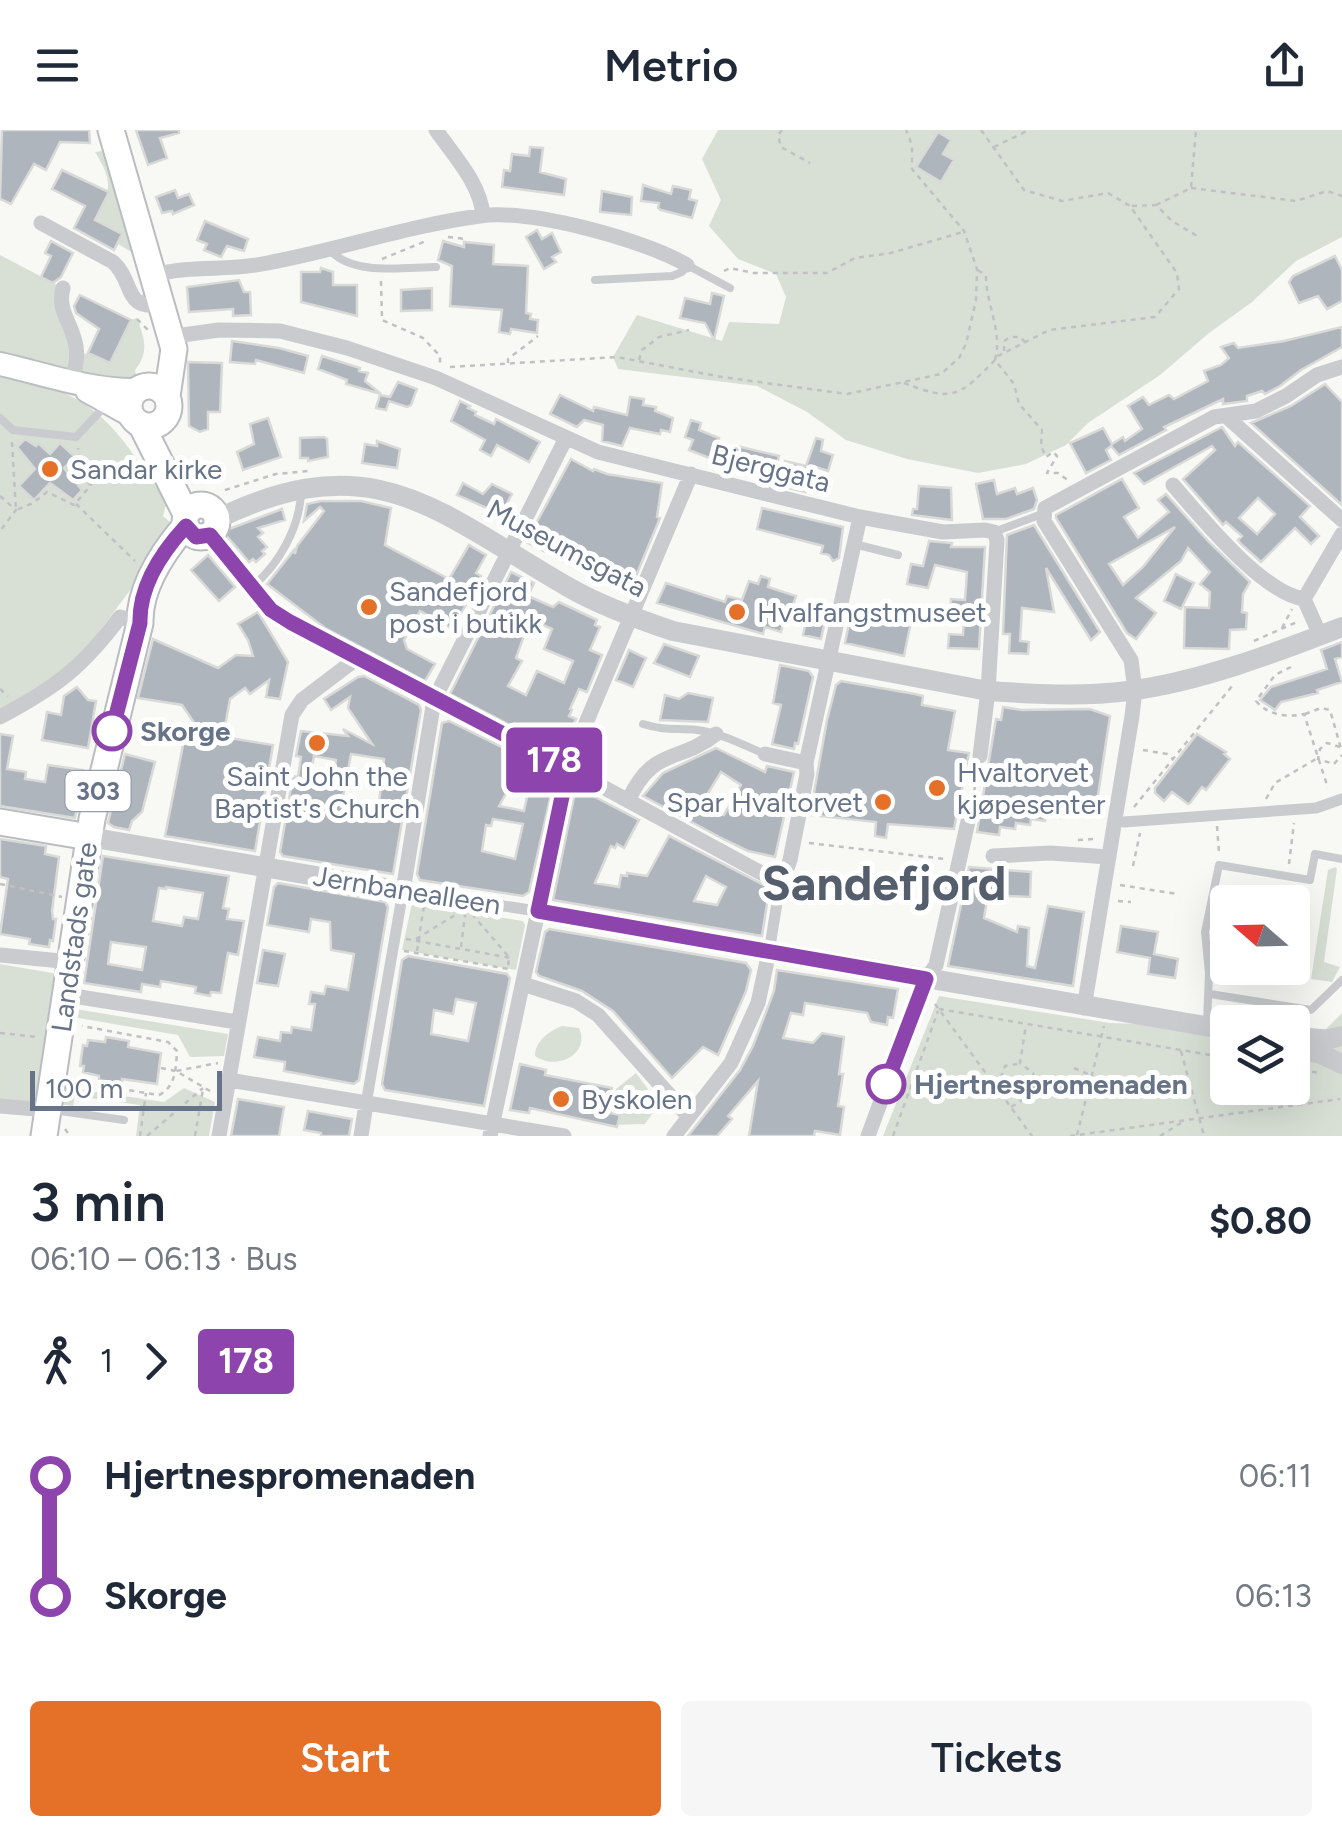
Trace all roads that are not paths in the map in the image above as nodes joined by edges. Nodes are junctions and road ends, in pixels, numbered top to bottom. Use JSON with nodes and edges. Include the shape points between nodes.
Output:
{"nodes":[{"id":1,"x":111,"y":130,"type":"edge"},
{"id":2,"x":436,"y":130,"type":"edge"},
{"id":3,"x":483,"y":215,"type":"junction"},
{"id":4,"x":41,"y":223,"type":"dead end"},
{"id":5,"x":330,"y":249,"type":"junction"},
{"id":6,"x":686,"y":265,"type":"junction"},
{"id":7,"x":436,"y":267,"type":"dead end"},
{"id":8,"x":156,"y":276,"type":"junction"},
{"id":9,"x":595,"y":280,"type":"dead end"},
{"id":10,"x":63,"y":288,"type":"dead end"},
{"id":11,"x":730,"y":288,"type":"dead end"},
{"id":12,"x":163,"y":304,"type":"junction"},
{"id":13,"x":168,"y":337,"type":"junction"},
{"id":14,"x":0,"y":364,"type":"edge"},
{"id":15,"x":1342,"y":367,"type":"edge"},
{"id":16,"x":71,"y":382,"type":"junction"},
{"id":17,"x":108,"y":402,"type":"junction"},
{"id":18,"x":148,"y":405,"type":"junction"},
{"id":19,"x":1226,"y":417,"type":"junction"},
{"id":20,"x":0,"y":418,"type":"edge"},
{"id":21,"x":566,"y":438,"type":"junction"},
{"id":22,"x":691,"y":474,"type":"junction"},
{"id":23,"x":1173,"y":485,"type":"dead end"},
{"id":24,"x":302,"y":488,"type":"junction"},
{"id":25,"x":1042,"y":514,"type":"junction"},
{"id":26,"x":860,"y":517,"type":"junction"},
{"id":27,"x":1342,"y":520,"type":"edge"},
{"id":28,"x":202,"y":521,"type":"junction"},
{"id":29,"x":994,"y":532,"type":"junction"},
{"id":30,"x":1342,"y":534,"type":"edge"},
{"id":31,"x":854,"y":544,"type":"junction"},
{"id":32,"x":508,"y":551,"type":"junction"},
{"id":33,"x":898,"y":554,"type":"dead end"},
{"id":34,"x":253,"y":586,"type":"junction"},
{"id":35,"x":1304,"y":599,"type":"junction"},
{"id":36,"x":1342,"y":614,"type":"edge"},
{"id":37,"x":630,"y":616,"type":"junction"},
{"id":38,"x":130,"y":620,"type":"junction"},
{"id":39,"x":1312,"y":627,"type":"junction"},
{"id":40,"x":1342,"y":627,"type":"edge"},
{"id":41,"x":356,"y":659,"type":"junction"},
{"id":42,"x":827,"y":663,"type":"junction"},
{"id":43,"x":1135,"y":690,"type":"junction"},
{"id":44,"x":988,"y":691,"type":"junction"},
{"id":45,"x":434,"y":700,"type":"junction"},
{"id":46,"x":0,"y":717,"type":"edge"},
{"id":47,"x":643,"y":724,"type":"dead end"},
{"id":48,"x":716,"y":734,"type":"junction"},
{"id":49,"x":765,"y":754,"type":"joint"},
{"id":50,"x":980,"y":756,"type":"road end"},
{"id":51,"x":806,"y":763,"type":"junction"},
{"id":52,"x":568,"y":768,"type":"junction"},
{"id":53,"x":628,"y":800,"type":"junction"},
{"id":54,"x":1337,"y":800,"type":"edge"},
{"id":55,"x":971,"y":808,"type":"road end"},
{"id":56,"x":1126,"y":819,"type":"road end"},
{"id":57,"x":0,"y":822,"type":"edge"},
{"id":58,"x":89,"y":837,"type":"junction"},
{"id":59,"x":994,"y":856,"type":"dead end"},
{"id":60,"x":1109,"y":857,"type":"junction"},
{"id":61,"x":1342,"y":859,"type":"edge"},
{"id":62,"x":264,"y":867,"type":"junction"},
{"id":63,"x":782,"y":872,"type":"junction"},
{"id":64,"x":404,"y":890,"type":"junction"},
{"id":65,"x":538,"y":911,"type":"junction"},
{"id":66,"x":769,"y":952,"type":"junction"},
{"id":67,"x":0,"y":955,"type":"edge"},
{"id":68,"x":72,"y":962,"type":"junction"},
{"id":69,"x":519,"y":977,"type":"junction"},
{"id":70,"x":926,"y":979,"type":"junction"},
{"id":71,"x":1342,"y":980,"type":"edge"},
{"id":72,"x":1210,"y":994,"type":"junction"},
{"id":73,"x":66,"y":995,"type":"junction"},
{"id":74,"x":1212,"y":1005,"type":"edge"},
{"id":75,"x":1084,"y":1008,"type":"junction"},
{"id":76,"x":237,"y":1022,"type":"junction"},
{"id":77,"x":1210,"y":1028,"type":"edge"},
{"id":78,"x":1342,"y":1036,"type":"edge"},
{"id":79,"x":1310,"y":1038,"type":"edge"},
{"id":80,"x":1310,"y":1051,"type":"edge"},
{"id":81,"x":1336,"y":1069,"type":"edge"},
{"id":82,"x":228,"y":1080,"type":"junction"},
{"id":83,"x":366,"y":1104,"type":"junction"},
{"id":84,"x":0,"y":1106,"type":"edge"},
{"id":85,"x":689,"y":1116,"type":"junction"},
{"id":86,"x":124,"y":1120,"type":"dead end"},
{"id":87,"x":46,"y":1123,"type":"edge"},
{"id":88,"x":491,"y":1130,"type":"edge"},
{"id":89,"x":219,"y":1136,"type":"edge"},
{"id":90,"x":361,"y":1136,"type":"edge"},
{"id":91,"x":564,"y":1136,"type":"edge"},
{"id":92,"x":674,"y":1136,"type":"edge"},
{"id":93,"x":868,"y":1136,"type":"edge"}],
"edges":[{"from":1,"to":8,"type":"main road"},
{"from":2,"to":3,"type":"street","via":[[473,182]]},
{"from":3,"to":5,"type":"street"},
{"from":3,"to":6,"type":"street","via":[[620,237]]},
{"from":4,"to":12,"type":"street","via":[[123,271],[138,303]]},
{"from":5,"to":7,"type":"lane","via":[[347,263]]},
{"from":5,"to":8,"type":"street","via":[[260,265]]},
{"from":6,"to":9,"type":"lane","via":[[672,276]]},
{"from":6,"to":11,"type":"lane"},
{"from":8,"to":12,"type":"main road"},
{"from":10,"to":16,"type":"street","via":[[62,310],[77,338]]},
{"from":12,"to":13,"type":"main road"},
{"from":13,"to":18,"type":"main road"},
{"from":13,"to":21,"type":"street","name":"Bjerggata","via":[[264,330],[347,348],[477,394]]},
{"from":14,"to":16,"type":"main road"},
{"from":15,"to":19,"type":"street","name":"Bjerggata","via":[[1256,411]]},
{"from":16,"to":17,"type":"main road"},
{"from":16,"to":18,"type":"main road","via":[[118,390]]},
{"from":17,"to":18,"type":"main road"},
{"from":17,"to":20,"type":"lane","via":[[76,437],[13,430]]},
{"from":18,"to":28,"type":"main road"},
{"from":19,"to":25,"type":"street","name":"Bjerggata","via":[[1214,417]]},
{"from":19,"to":27,"type":"street"},
{"from":21,"to":22,"type":"street","name":"Bjerggata"},
{"from":21,"to":32,"type":"street"},
{"from":22,"to":26,"type":"street","name":"Bjerggata"},
{"from":22,"to":37,"type":"street"},
{"from":23,"to":35,"type":"street","via":[[1234,553],[1291,597]]},
{"from":24,"to":28,"type":"street","name":"Museumsgata"},
{"from":24,"to":32,"type":"street","name":"Museumsgata","via":[[363,486],[402,496],[450,515]]},
{"from":24,"to":34,"type":"lane","via":[[284,549]]},
{"from":25,"to":29,"type":"lane","name":"Bjerggata"},
{"from":25,"to":43,"type":"street","via":[[1125,646]]},
{"from":26,"to":29,"type":"street","name":"Bjerggata","via":[[943,532]]},
{"from":26,"to":31,"type":"street"},
{"from":28,"to":34,"type":"street"},
{"from":28,"to":38,"type":"main road","name":"Landstads gate","number":"303","via":[[150,612]]},
{"from":29,"to":44,"type":"street"},
{"from":30,"to":35,"type":"street"},
{"from":31,"to":33,"type":"lane"},
{"from":31,"to":42,"type":"street"},
{"from":32,"to":37,"type":"street","name":"Museumsgata"},
{"from":32,"to":45,"type":"street"},
{"from":34,"to":41,"type":"street","via":[[271,610]]},
{"from":35,"to":39,"type":"street"},
{"from":36,"to":39,"type":"street","name":"Museumsgata"},
{"from":37,"to":42,"type":"street","name":"Museumsgata","via":[[695,638]]},
{"from":37,"to":52,"type":"street"},
{"from":38,"to":46,"type":"street","via":[[47,692]]},
{"from":38,"to":58,"type":"main road","name":"Landstads gate","number":"303"},
{"from":39,"to":40,"type":"street","name":"Museumsgata"},
{"from":39,"to":43,"type":"street","name":"Museumsgata","via":[[1236,658],[1228,676]]},
{"from":41,"to":45,"type":"street"},
{"from":41,"to":62,"type":"street","via":[[292,715]]},
{"from":42,"to":44,"type":"street","name":"Museumsgata"},
{"from":42,"to":51,"type":"street"},
{"from":43,"to":44,"type":"street","name":"Museumsgata"},
{"from":43,"to":60,"type":"street"},
{"from":44,"to":50,"type":"street"},
{"from":45,"to":52,"type":"street"},
{"from":45,"to":64,"type":"street"},
{"from":47,"to":48,"type":"lane"},
{"from":48,"to":49,"type":"lane"},
{"from":48,"to":53,"type":"street","via":[[652,764]]},
{"from":49,"to":51,"type":"street"},
{"from":51,"to":63,"type":"street","via":[[790,860]]},
{"from":52,"to":53,"type":"street"},
{"from":52,"to":65,"type":"street"},
{"from":53,"to":63,"type":"street","via":[[763,874]]},
{"from":54,"to":56,"type":"street","via":[[1297,810]]},
{"from":55,"to":70,"type":"street","via":[[936,965]]},
{"from":57,"to":58,"type":"main road","name":"Jernbanealleen","number":"303"},
{"from":58,"to":62,"type":"street","name":"Jernbanealleen"},
{"from":58,"to":68,"type":"main road","name":"Landstads gate","number":"303"},
{"from":59,"to":60,"type":"street"},
{"from":60,"to":75,"type":"street"},
{"from":61,"to":72,"type":"lane","via":[[1315,854],[1310,880],[1219,865],[1205,932]]},
{"from":62,"to":64,"type":"street","name":"Jernbanealleen"},
{"from":62,"to":76,"type":"street"},
{"from":63,"to":66,"type":"street"},
{"from":64,"to":65,"type":"street","name":"Jernbanealleen"},
{"from":64,"to":83,"type":"street"},
{"from":65,"to":66,"type":"street","name":"Jernbanealleen"},
{"from":65,"to":69,"type":"street"},
{"from":66,"to":70,"type":"street","name":"Jernbanealleen"},
{"from":66,"to":85,"type":"street","via":[[758,1003],[730,1063]]},
{"from":67,"to":68,"type":"street"},
{"from":68,"to":73,"type":"main road","name":"Landstads gate","number":"303"},
{"from":69,"to":85,"type":"street","via":[[598,1015]]},
{"from":69,"to":88,"type":"street"},
{"from":70,"to":75,"type":"street","name":"Jernbanealleen"},
{"from":70,"to":93,"type":"street"},
{"from":71,"to":72,"type":"lane","via":[[1311,1010]]},
{"from":72,"to":74,"type":"lane"},
{"from":73,"to":76,"type":"street"},
{"from":73,"to":87,"type":"main road","name":"Landstads gate","number":"303"},
{"from":75,"to":77,"type":"street","name":"Jernbanealleen"},
{"from":76,"to":82,"type":"street"},
{"from":78,"to":79,"type":"street"},
{"from":80,"to":81,"type":"street"},
{"from":82,"to":83,"type":"street"},
{"from":82,"to":89,"type":"street"},
{"from":83,"to":88,"type":"street"},
{"from":83,"to":90,"type":"street"},
{"from":84,"to":87,"type":"street"},
{"from":85,"to":92,"type":"street"},
{"from":86,"to":87,"type":"lane"},
{"from":88,"to":91,"type":"street"}]}
